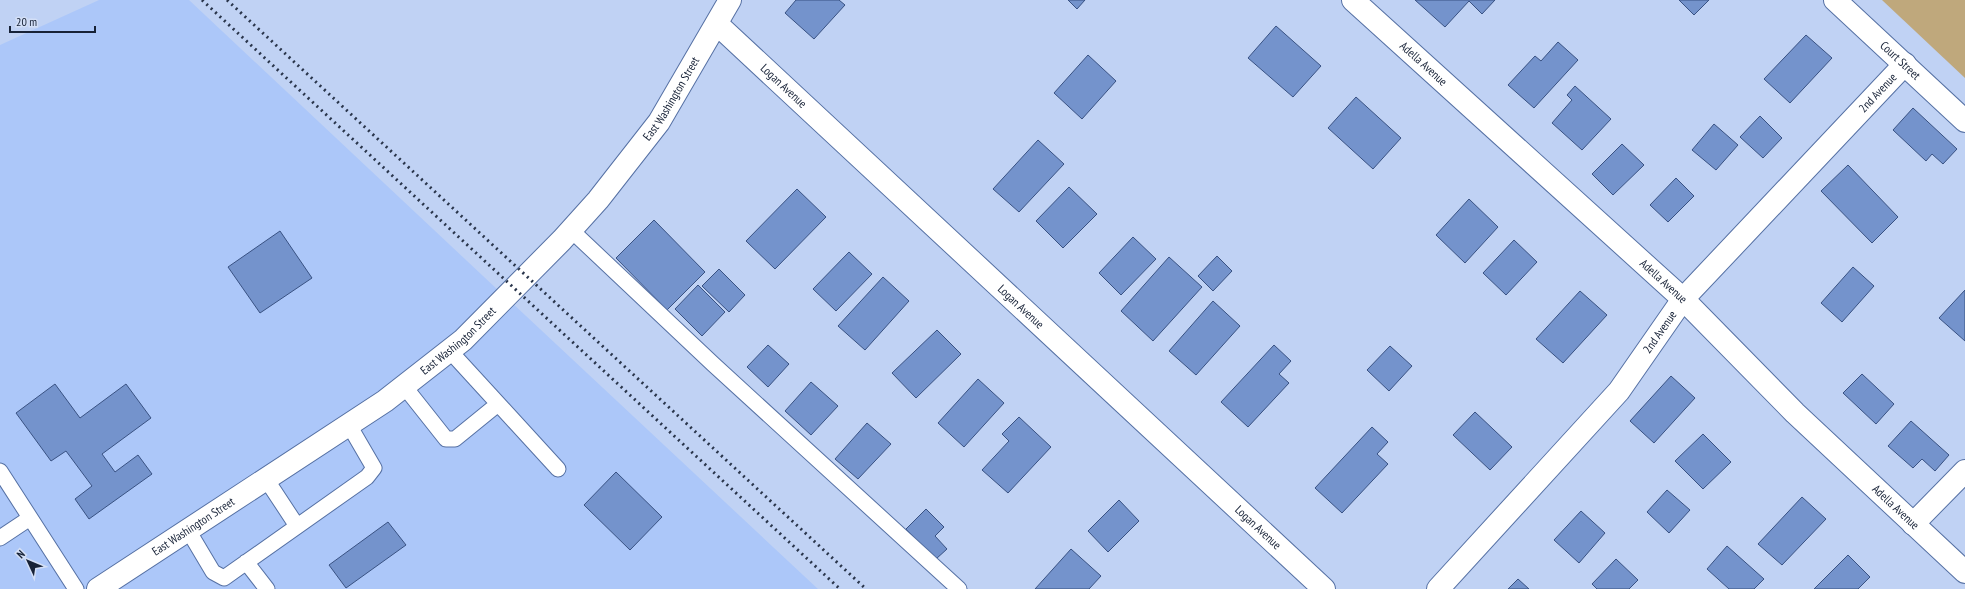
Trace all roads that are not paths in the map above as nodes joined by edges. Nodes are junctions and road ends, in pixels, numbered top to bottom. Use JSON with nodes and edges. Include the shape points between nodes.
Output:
{"nodes":[{"id":1,"x":730,"y":0,"type":"edge"},
{"id":2,"x":1353,"y":0,"type":"edge"},
{"id":3,"x":1835,"y":0,"type":"edge"},
{"id":4,"x":716,"y":24,"type":"junction"},
{"id":5,"x":1905,"y":64,"type":"junction"},
{"id":6,"x":1965,"y":121,"type":"edge"},
{"id":7,"x":571,"y":230,"type":"junction"},
{"id":8,"x":1683,"y":299,"type":"junction"},
{"id":9,"x":449,"y":350,"type":"junction"},
{"id":10,"x":404,"y":386,"type":"junction"},
{"id":11,"x":498,"y":404,"type":"junction"},
{"id":12,"x":349,"y":424,"type":"junction"},
{"id":13,"x":558,"y":469,"type":"dead end"},
{"id":14,"x":0,"y":471,"type":"edge"},
{"id":15,"x":1965,"y":471,"type":"edge"},
{"id":16,"x":266,"y":479,"type":"junction"},
{"id":17,"x":30,"y":518,"type":"junction"},
{"id":18,"x":1913,"y":524,"type":"junction"},
{"id":19,"x":297,"y":526,"type":"junction"},
{"id":20,"x":188,"y":530,"type":"junction"},
{"id":21,"x":0,"y":538,"type":"edge"},
{"id":22,"x":246,"y":562,"type":"junction"},
{"id":23,"x":1965,"y":572,"type":"edge"},
{"id":24,"x":76,"y":589,"type":"edge"},
{"id":25,"x":98,"y":589,"type":"edge"},
{"id":26,"x":267,"y":589,"type":"edge"},
{"id":27,"x":959,"y":589,"type":"edge"},
{"id":28,"x":1324,"y":589,"type":"edge"},
{"id":29,"x":1438,"y":589,"type":"edge"}],
"edges":[{"from":1,"to":4,"type":"street","name":"East Washington Street"},
{"from":2,"to":8,"type":"street","name":"Adella Avenue"},
{"from":3,"to":5,"type":"street","name":"Court Street"},
{"from":4,"to":7,"type":"street","name":"East Washington Street","via":[[659,122]]},
{"from":4,"to":28,"type":"street","name":"Logan Avenue"},
{"from":5,"to":6,"type":"street","name":"Court Street"},
{"from":5,"to":8,"type":"street","name":"2nd Avenue"},
{"from":7,"to":9,"type":"street","name":"East Washington Street","via":[[463,340]]},
{"from":7,"to":27,"type":"lane"},
{"from":8,"to":18,"type":"street","name":"Adella Avenue","via":[[1795,413]]},
{"from":8,"to":29,"type":"street","name":"2nd Avenue","via":[[1619,390]]},
{"from":9,"to":10,"type":"street","name":"East Washington Street"},
{"from":9,"to":11,"type":"lane"},
{"from":10,"to":11,"type":"lane","via":[[446,438],[455,439]]},
{"from":10,"to":12,"type":"street","name":"East Washington Street"},
{"from":11,"to":13,"type":"lane"},
{"from":12,"to":16,"type":"street","name":"East Washington Street"},
{"from":12,"to":19,"type":"lane","via":[[374,468],[367,477]]},
{"from":14,"to":17,"type":"lane"},
{"from":15,"to":18,"type":"street"},
{"from":16,"to":19,"type":"lane"},
{"from":16,"to":20,"type":"street","name":"East Washington Street"},
{"from":17,"to":21,"type":"lane"},
{"from":17,"to":24,"type":"lane"},
{"from":18,"to":23,"type":"street","name":"Adella Avenue"},
{"from":19,"to":22,"type":"lane"},
{"from":20,"to":22,"type":"lane","via":[[213,572],[224,578]]},
{"from":20,"to":25,"type":"street","name":"East Washington Street"},
{"from":22,"to":26,"type":"lane"}]}
